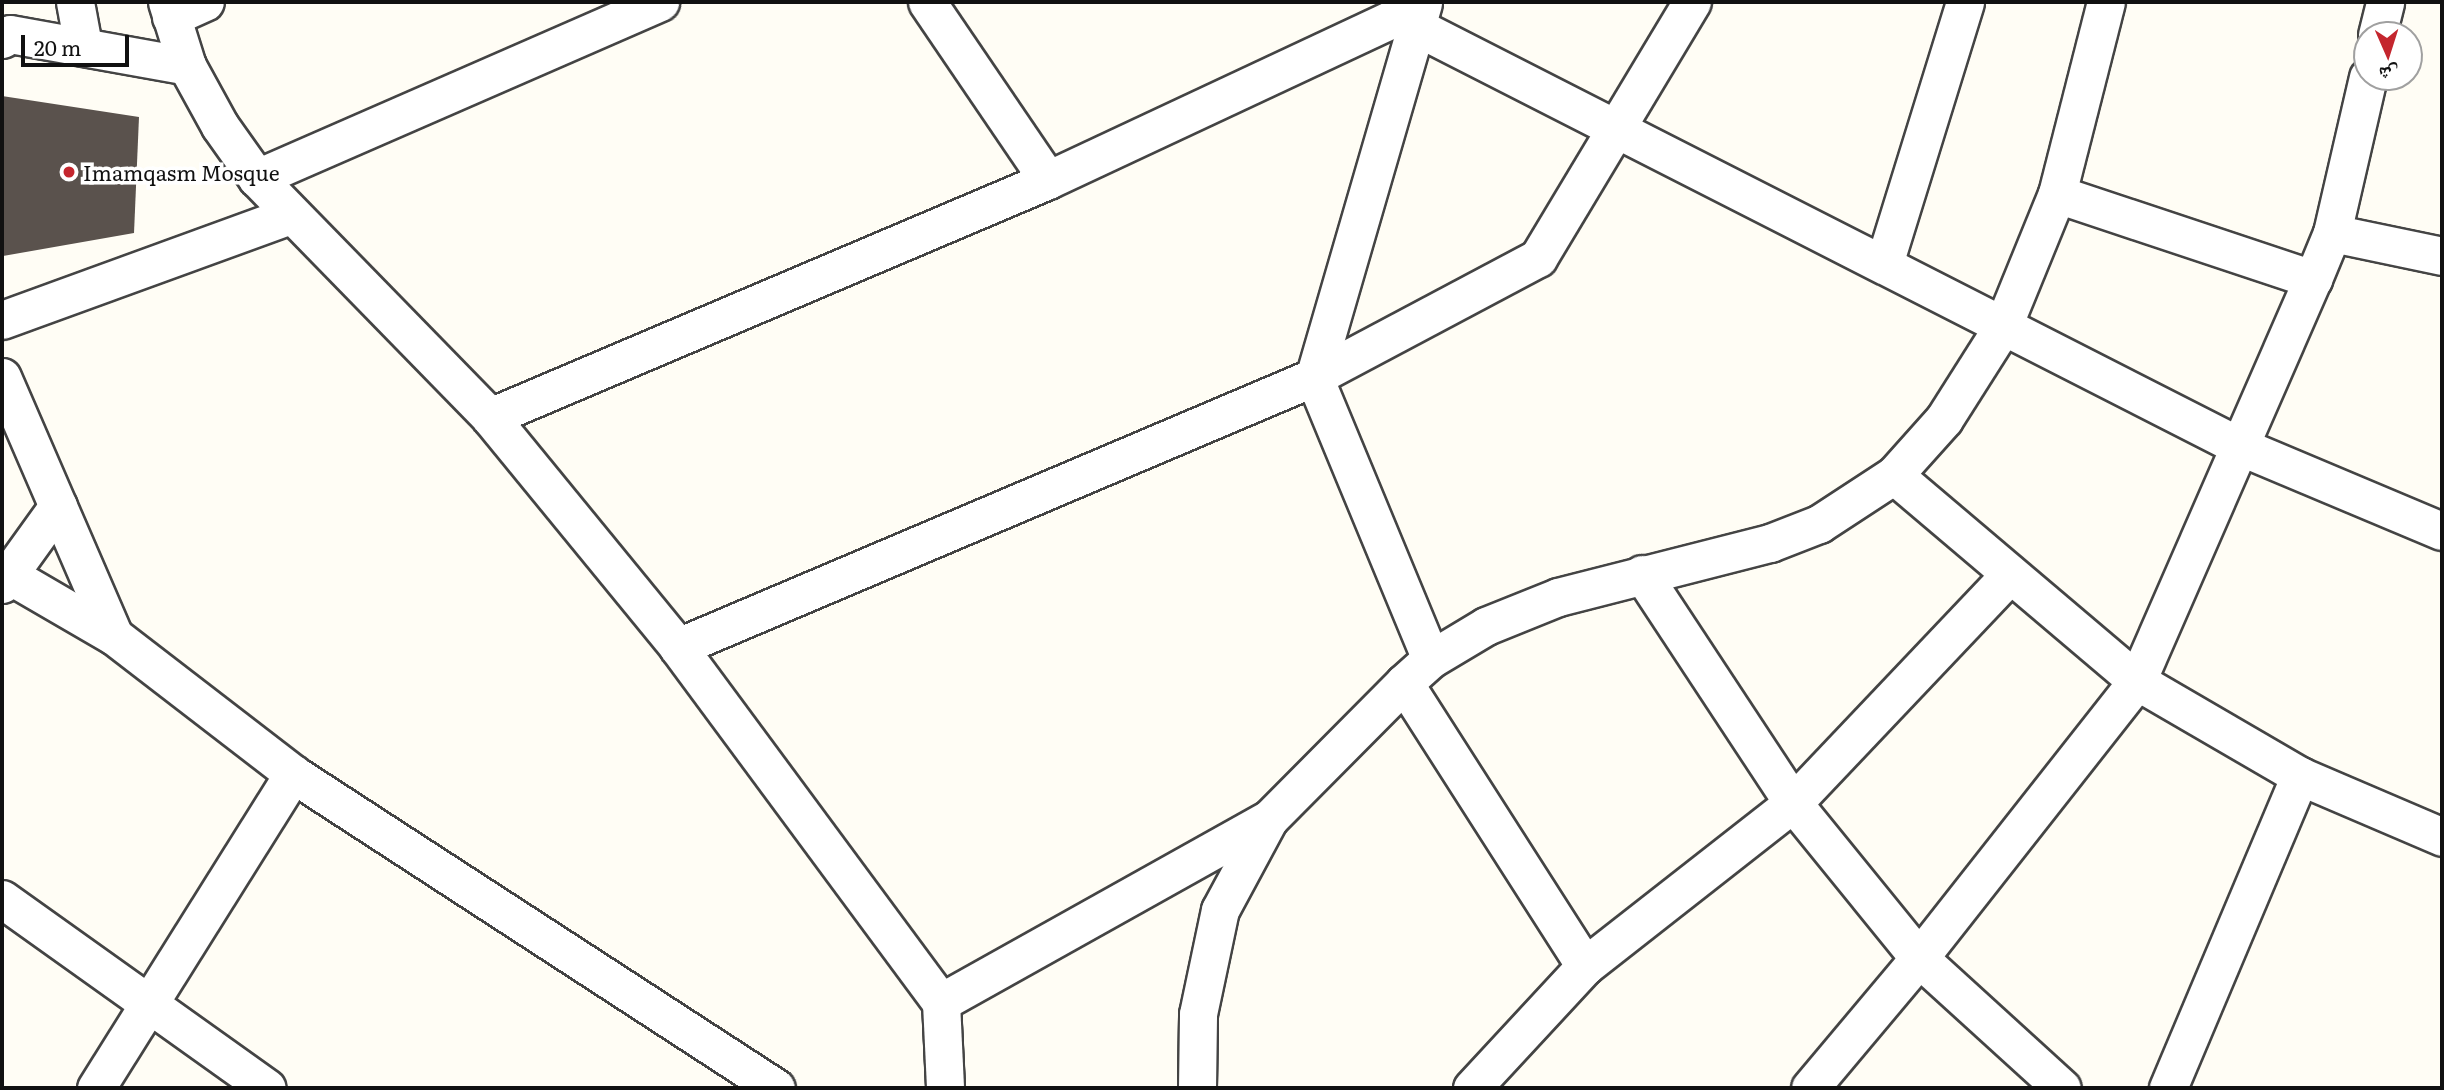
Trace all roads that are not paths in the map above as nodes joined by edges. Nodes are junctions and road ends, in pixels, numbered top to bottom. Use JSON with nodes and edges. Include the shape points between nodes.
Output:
{"nodes":[{"id":1,"x":75,"y":2,"type":"edge"},
{"id":2,"x":205,"y":2,"type":"edge"},
{"id":3,"x":660,"y":2,"type":"edge"},
{"id":4,"x":927,"y":2,"type":"edge"},
{"id":5,"x":1692,"y":2,"type":"edge"},
{"id":6,"x":1965,"y":2,"type":"edge"},
{"id":7,"x":2106,"y":2,"type":"edge"},
{"id":8,"x":2385,"y":2,"type":"edge"},
{"id":9,"x":169,"y":10,"type":"edge"},
{"id":10,"x":1410,"y":18,"type":"edge"},
{"id":11,"x":2380,"y":21,"type":"edge"},
{"id":12,"x":5,"y":35,"type":"edge"},
{"id":13,"x":83,"y":45,"type":"junction"},
{"id":14,"x":187,"y":66,"type":"junction"},
{"id":15,"x":2365,"y":91,"type":"edge"},
{"id":16,"x":1619,"y":127,"type":"junction"},
{"id":17,"x":257,"y":178,"type":"junction"},
{"id":18,"x":1048,"y":180,"type":"junction"},
{"id":19,"x":2057,"y":194,"type":"junction"},
{"id":20,"x":290,"y":215,"type":"junction"},
{"id":21,"x":2332,"y":233,"type":"junction"},
{"id":22,"x":2442,"y":256,"type":"edge"},
{"id":23,"x":1884,"y":264,"type":"junction"},
{"id":24,"x":2313,"y":279,"type":"junction"},
{"id":25,"x":2,"y":320,"type":"edge"},
{"id":26,"x":2003,"y":326,"type":"junction"},
{"id":27,"x":2,"y":377,"type":"edge"},
{"id":28,"x":1314,"y":377,"type":"junction"},
{"id":29,"x":490,"y":417,"type":"junction"},
{"id":30,"x":2237,"y":445,"type":"junction"},
{"id":31,"x":1894,"y":475,"type":"junction"},
{"id":32,"x":58,"y":506,"type":"junction"},
{"id":33,"x":2442,"y":531,"type":"edge"},
{"id":34,"x":1642,"y":574,"type":"junction"},
{"id":35,"x":2010,"y":574,"type":"junction"},
{"id":36,"x":5,"y":580,"type":"edge"},
{"id":37,"x":114,"y":636,"type":"junction"},
{"id":38,"x":678,"y":647,"type":"junction"},
{"id":39,"x":1431,"y":659,"type":"junction"},
{"id":40,"x":2137,"y":681,"type":"junction"},
{"id":41,"x":1404,"y":683,"type":"junction"},
{"id":42,"x":293,"y":774,"type":"junction"},
{"id":43,"x":2300,"y":776,"type":"junction"},
{"id":44,"x":1793,"y":803,"type":"junction"},
{"id":45,"x":1269,"y":819,"type":"junction"},
{"id":46,"x":2442,"y":837,"type":"edge"},
{"id":47,"x":2,"y":899,"type":"edge"},
{"id":48,"x":1919,"y":958,"type":"junction"},
{"id":49,"x":1586,"y":966,"type":"junction"},
{"id":50,"x":150,"y":1002,"type":"junction"},
{"id":51,"x":941,"y":1002,"type":"junction"},
{"id":52,"x":96,"y":1088,"type":"edge"},
{"id":53,"x":267,"y":1088,"type":"edge"},
{"id":54,"x":776,"y":1088,"type":"edge"},
{"id":55,"x":945,"y":1088,"type":"edge"},
{"id":56,"x":1198,"y":1088,"type":"edge"},
{"id":57,"x":1472,"y":1088,"type":"edge"},
{"id":58,"x":1810,"y":1088,"type":"edge"},
{"id":59,"x":2062,"y":1088,"type":"edge"},
{"id":60,"x":2168,"y":1088,"type":"edge"}],
"edges":[{"from":1,"to":13,"type":"street"},
{"from":2,"to":9,"type":"street"},
{"from":3,"to":17,"type":"street"},
{"from":4,"to":18,"type":"street"},
{"from":5,"to":16,"type":"street"},
{"from":6,"to":23,"type":"street"},
{"from":7,"to":19,"type":"street"},
{"from":8,"to":11,"type":"street"},
{"from":9,"to":14,"type":"street"},
{"from":10,"to":16,"type":"street"},
{"from":10,"to":18,"type":"street"},
{"from":10,"to":28,"type":"street"},
{"from":12,"to":13,"type":"street"},
{"from":13,"to":14,"type":"street"},
{"from":14,"to":17,"type":"street","via":[[220,126]]},
{"from":15,"to":21,"type":"street"},
{"from":16,"to":23,"type":"street"},
{"from":16,"to":28,"type":"street","via":[[1538,258]]},
{"from":17,"to":20,"type":"street"},
{"from":18,"to":29,"type":"street"},
{"from":19,"to":24,"type":"street"},
{"from":19,"to":26,"type":"street"},
{"from":20,"to":25,"type":"street"},
{"from":20,"to":29,"type":"street"},
{"from":21,"to":22,"type":"street"},
{"from":21,"to":24,"type":"street"},
{"from":23,"to":26,"type":"street"},
{"from":24,"to":30,"type":"street"},
{"from":26,"to":30,"type":"street"},
{"from":26,"to":31,"type":"street","via":[[1944,419]]},
{"from":27,"to":32,"type":"street"},
{"from":28,"to":38,"type":"street"},
{"from":28,"to":39,"type":"street"},
{"from":29,"to":38,"type":"street"},
{"from":30,"to":33,"type":"street"},
{"from":30,"to":40,"type":"street"},
{"from":31,"to":34,"type":"street","via":[[1819,524],[1723,556]]},
{"from":31,"to":35,"type":"street"},
{"from":32,"to":36,"type":"street"},
{"from":32,"to":37,"type":"street"},
{"from":34,"to":39,"type":"street","via":[[1518,611]]},
{"from":34,"to":44,"type":"street"},
{"from":35,"to":40,"type":"street"},
{"from":35,"to":44,"type":"street"},
{"from":36,"to":37,"type":"street"},
{"from":37,"to":42,"type":"street"},
{"from":38,"to":51,"type":"street"},
{"from":39,"to":41,"type":"street"},
{"from":40,"to":43,"type":"street"},
{"from":40,"to":48,"type":"street"},
{"from":41,"to":45,"type":"street"},
{"from":41,"to":49,"type":"street"},
{"from":42,"to":50,"type":"street"},
{"from":42,"to":54,"type":"street"},
{"from":43,"to":46,"type":"street"},
{"from":43,"to":60,"type":"street"},
{"from":44,"to":48,"type":"street"},
{"from":44,"to":49,"type":"street"},
{"from":45,"to":51,"type":"street"},
{"from":45,"to":56,"type":"street","via":[[1220,910],[1198,1014]]},
{"from":47,"to":50,"type":"street"},
{"from":48,"to":58,"type":"street"},
{"from":48,"to":59,"type":"street"},
{"from":49,"to":57,"type":"street"},
{"from":50,"to":52,"type":"street"},
{"from":50,"to":53,"type":"street"},
{"from":51,"to":55,"type":"street"}]}
